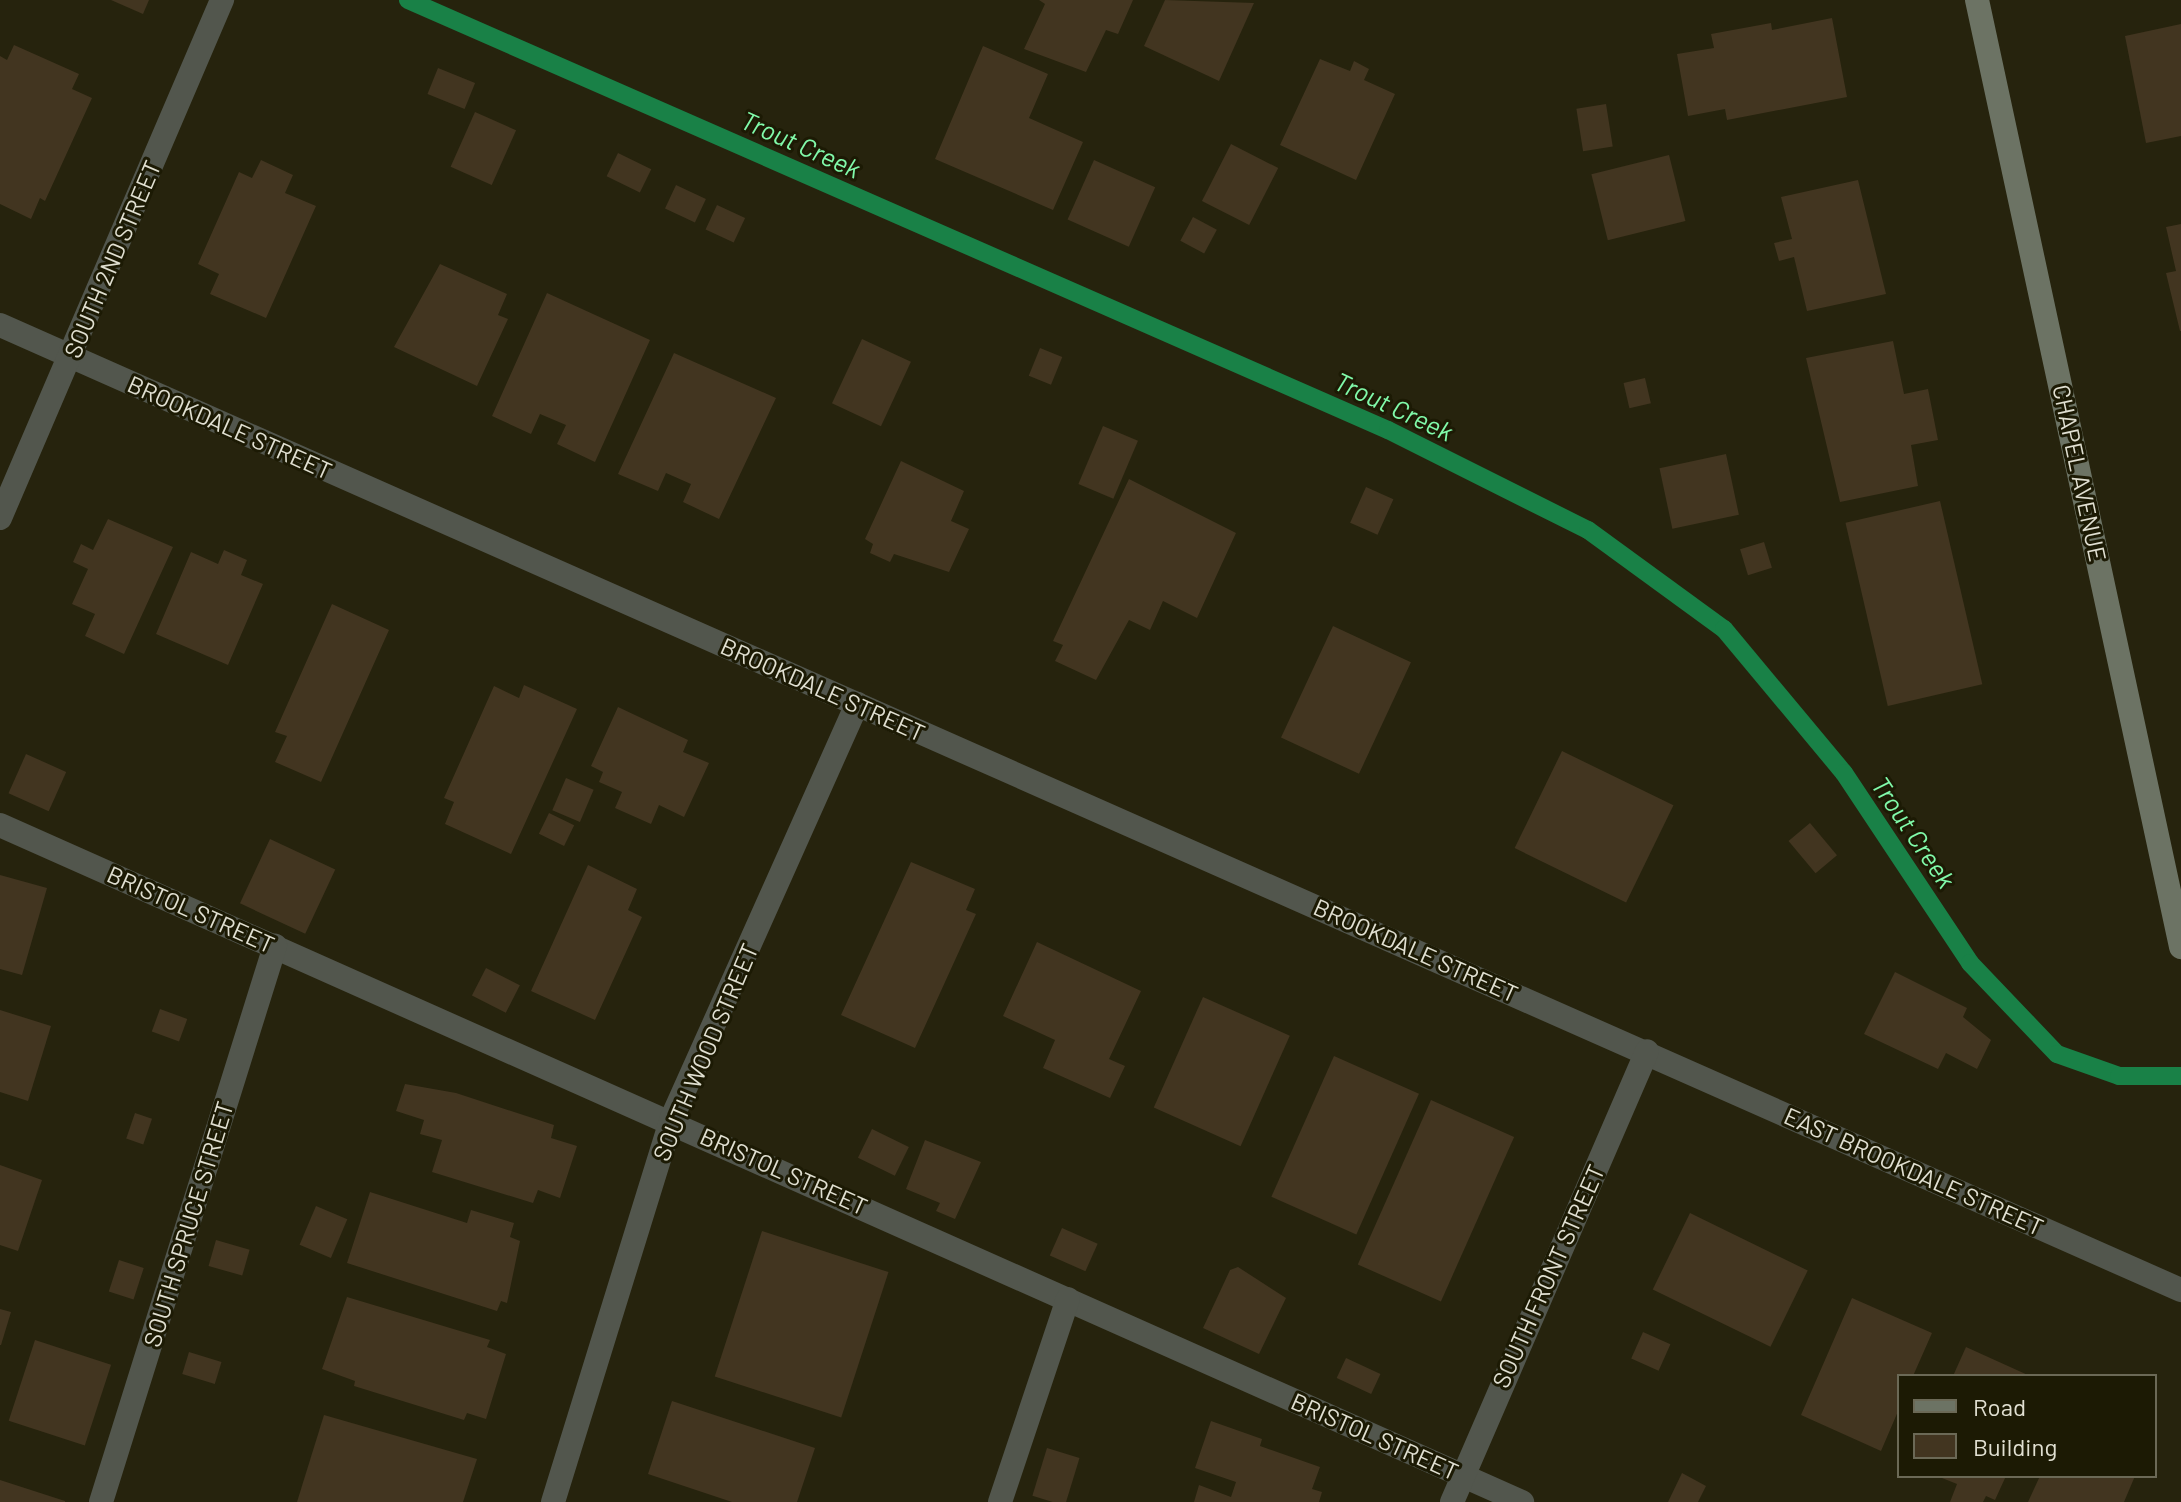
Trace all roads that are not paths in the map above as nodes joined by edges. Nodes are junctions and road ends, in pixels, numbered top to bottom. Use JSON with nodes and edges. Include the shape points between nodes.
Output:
{"nodes":[{"id":1,"x":222,"y":0,"type":"edge"},
{"id":2,"x":1977,"y":0,"type":"edge"},
{"id":3,"x":0,"y":325,"type":"edge"},
{"id":4,"x":70,"y":356,"type":"junction"},
{"id":5,"x":0,"y":518,"type":"edge"},
{"id":6,"x":857,"y":704,"type":"junction"},
{"id":7,"x":0,"y":825,"type":"edge"},
{"id":8,"x":275,"y":946,"type":"junction"},
{"id":9,"x":2181,"y":947,"type":"edge"},
{"id":10,"x":1647,"y":1051,"type":"junction"},
{"id":11,"x":671,"y":1120,"type":"junction"},
{"id":12,"x":2181,"y":1290,"type":"edge"},
{"id":13,"x":1068,"y":1299,"type":"junction"},
{"id":14,"x":1460,"y":1474,"type":"junction"},
{"id":15,"x":101,"y":1502,"type":"edge"},
{"id":16,"x":553,"y":1502,"type":"edge"},
{"id":17,"x":1000,"y":1502,"type":"edge"},
{"id":18,"x":1452,"y":1502,"type":"edge"},
{"id":19,"x":1522,"y":1502,"type":"edge"}],
"edges":[{"from":1,"to":4,"type":"street","name":"SOUTH 2ND STREET"},
{"from":2,"to":9,"type":"street","name":"CHAPEL AVENUE"},
{"from":3,"to":4,"type":"street","name":"BROOKDALE STREET"},
{"from":4,"to":5,"type":"street","name":"SOUTH 2ND STREET"},
{"from":4,"to":6,"type":"street","name":"BROOKDALE STREET"},
{"from":6,"to":10,"type":"street","name":"BROOKDALE STREET"},
{"from":6,"to":11,"type":"street","name":"SOUTH WOOD STREET"},
{"from":7,"to":8,"type":"street","name":"BRISTOL STREET"},
{"from":8,"to":11,"type":"street","name":"BRISTOL STREET"},
{"from":8,"to":15,"type":"street","name":"SOUTH SPRUCE STREET"},
{"from":10,"to":12,"type":"street","name":"EAST BROOKDALE STREET"},
{"from":10,"to":14,"type":"street","name":"SOUTH FRONT STREET"},
{"from":11,"to":13,"type":"street","name":"BRISTOL STREET"},
{"from":11,"to":16,"type":"street","name":"SOUTH WOOD STREET"},
{"from":13,"to":14,"type":"street","name":"BRISTOL STREET"},
{"from":13,"to":17,"type":"street"},
{"from":14,"to":18,"type":"street","name":"SOUTH FRONT STREET"},
{"from":14,"to":19,"type":"street","name":"BRISTOL STREET"}]}
